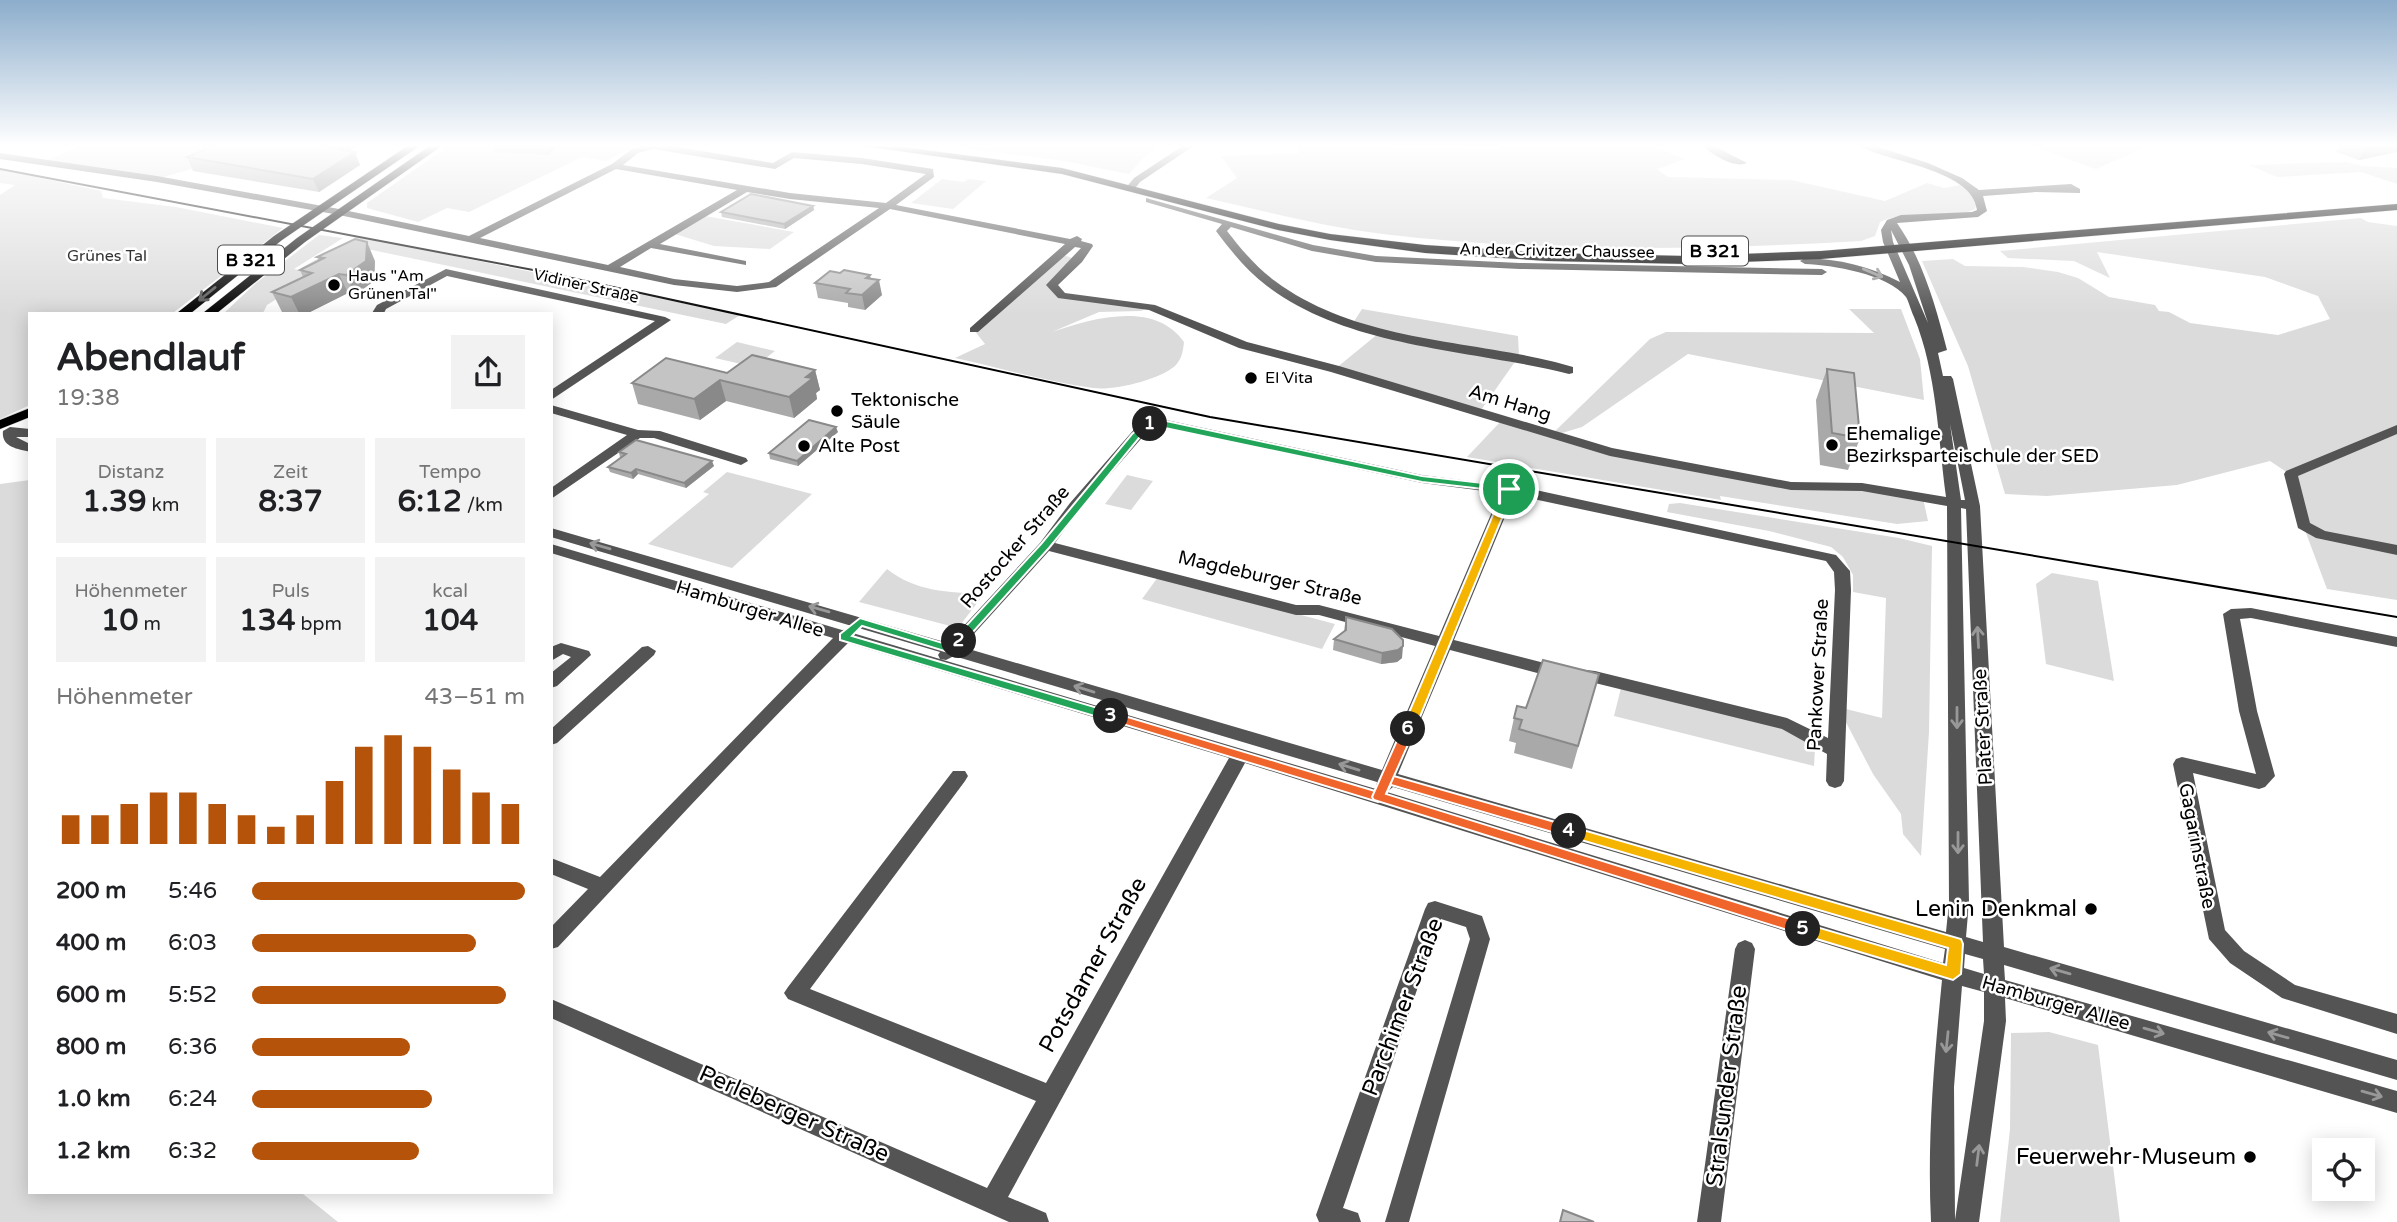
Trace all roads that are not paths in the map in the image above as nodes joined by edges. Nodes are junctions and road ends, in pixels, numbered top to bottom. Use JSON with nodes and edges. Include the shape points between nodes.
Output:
{"nodes":[{"id":1,"x":280,"y":202,"type":"edge"},
{"id":2,"x":330,"y":202,"type":"edge"},
{"id":3,"x":354,"y":202,"type":"edge"},
{"id":4,"x":544,"y":202,"type":"edge"},
{"id":5,"x":723,"y":202,"type":"edge"},
{"id":6,"x":855,"y":202,"type":"edge"},
{"id":7,"x":894,"y":202,"type":"edge"},
{"id":8,"x":1157,"y":202,"type":"edge"},
{"id":9,"x":1189,"y":202,"type":"edge"},
{"id":10,"x":1206,"y":202,"type":"edge"},
{"id":11,"x":1980,"y":202,"type":"edge"},
{"id":12,"x":2385,"y":202,"type":"edge"},
{"id":13,"x":888,"y":206,"type":"junction"},
{"id":14,"x":2397,"y":207,"type":"edge"},
{"id":15,"x":320,"y":209,"type":"junction"},
{"id":16,"x":339,"y":212,"type":"junction"},
{"id":17,"x":1891,"y":222,"type":"junction"},
{"id":18,"x":1229,"y":223,"type":"junction"},
{"id":19,"x":469,"y":240,"type":"junction"},
{"id":20,"x":1071,"y":240,"type":"junction"},
{"id":21,"x":1381,"y":244,"type":"junction"},
{"id":22,"x":650,"y":245,"type":"junction"},
{"id":23,"x":1904,"y":245,"type":"junction"},
{"id":24,"x":1890,"y":246,"type":"junction"},
{"id":25,"x":1376,"y":259,"type":"junction"},
{"id":26,"x":1610,"y":259,"type":"junction"},
{"id":27,"x":742,"y":263,"type":"dead end"},
{"id":28,"x":610,"y":269,"type":"junction"},
{"id":29,"x":1822,"y":272,"type":"dead end"},
{"id":30,"x":1911,"y":295,"type":"junction"},
{"id":31,"x":184,"y":312,"type":"edge"},
{"id":32,"x":210,"y":312,"type":"edge"},
{"id":33,"x":378,"y":312,"type":"edge"},
{"id":34,"x":974,"y":330,"type":"dead end"},
{"id":35,"x":1569,"y":370,"type":"dead end"},
{"id":36,"x":553,"y":395,"type":"edge"},
{"id":37,"x":553,"y":410,"type":"edge"},
{"id":38,"x":27,"y":417,"type":"edge"},
{"id":39,"x":2397,"y":429,"type":"edge"},
{"id":40,"x":3,"y":431,"type":"edge"},
{"id":41,"x":28,"y":433,"type":"edge"},
{"id":42,"x":637,"y":434,"type":"junction"},
{"id":43,"x":28,"y":448,"type":"edge"},
{"id":44,"x":28,"y":449,"type":"edge"},
{"id":45,"x":0,"y":451,"type":"edge"},
{"id":46,"x":741,"y":461,"type":"dead end"},
{"id":47,"x":1509,"y":489,"type":"junction"},
{"id":48,"x":553,"y":494,"type":"edge"},
{"id":49,"x":1963,"y":505,"type":"junction"},
{"id":50,"x":553,"y":532,"type":"edge"},
{"id":51,"x":1045,"y":546,"type":"junction"},
{"id":52,"x":553,"y":549,"type":"edge"},
{"id":53,"x":2397,"y":550,"type":"edge"},
{"id":54,"x":860,"y":621,"type":"junction"},
{"id":55,"x":844,"y":637,"type":"junction"},
{"id":56,"x":1444,"y":642,"type":"junction"},
{"id":57,"x":2397,"y":642,"type":"edge"},
{"id":58,"x":951,"y":649,"type":"junction"},
{"id":59,"x":648,"y":651,"type":"dead end"},
{"id":60,"x":553,"y":654,"type":"edge"},
{"id":61,"x":937,"y":665,"type":"junction"},
{"id":62,"x":553,"y":680,"type":"edge"},
{"id":63,"x":553,"y":737,"type":"edge"},
{"id":64,"x":1835,"y":750,"type":"junction"},
{"id":65,"x":1240,"y":755,"type":"junction"},
{"id":66,"x":959,"y":776,"type":"dead end"},
{"id":67,"x":1387,"y":779,"type":"junction"},
{"id":68,"x":1835,"y":781,"type":"dead end"},
{"id":69,"x":1378,"y":797,"type":"junction"},
{"id":70,"x":553,"y":867,"type":"edge"},
{"id":71,"x":605,"y":887,"type":"junction"},
{"id":72,"x":553,"y":939,"type":"edge"},
{"id":73,"x":1955,"y":944,"type":"junction"},
{"id":74,"x":1745,"y":949,"type":"dead end"},
{"id":75,"x":1994,"y":954,"type":"junction"},
{"id":76,"x":1953,"y":974,"type":"junction"},
{"id":77,"x":1994,"y":985,"type":"junction"},
{"id":78,"x":553,"y":1009,"type":"edge"},
{"id":79,"x":2397,"y":1024,"type":"edge"},
{"id":80,"x":2397,"y":1070,"type":"edge"},
{"id":81,"x":1051,"y":1096,"type":"junction"},
{"id":82,"x":2397,"y":1102,"type":"edge"},
{"id":83,"x":992,"y":1202,"type":"junction"},
{"id":84,"x":1037,"y":1222,"type":"edge"},
{"id":85,"x":1349,"y":1222,"type":"edge"},
{"id":86,"x":1397,"y":1222,"type":"edge"},
{"id":87,"x":1709,"y":1222,"type":"edge"},
{"id":88,"x":1943,"y":1222,"type":"edge"},
{"id":89,"x":1968,"y":1222,"type":"edge"}],
"edges":[{"from":1,"to":15,"type":"street"},
{"from":2,"to":15,"type":"main road","number":"B 321"},
{"from":3,"to":16,"type":"main road","number":"B 321"},
{"from":4,"to":19,"type":"street"},
{"from":5,"to":22,"type":"street"},
{"from":6,"to":13,"type":"street"},
{"from":7,"to":13,"type":"street"},
{"from":8,"to":18,"type":"street"},
{"from":9,"to":21,"type":"main road","name":"An der Crivitzer Chaussee","number":"B 321","via":[[1278,227]]},
{"from":10,"to":24,"type":"main road","name":"An der Crivitzer Chaussee","number":"B 321","via":[[1325,228],[1440,242],[1727,251]]},
{"from":11,"to":17,"type":"street","via":[[1978,214],[1905,217]]},
{"from":12,"to":23,"type":"main road","name":"An der Crivitzer Chaussee","number":"B 321"},
{"from":13,"to":20,"type":"street"},
{"from":13,"to":28,"type":"street","via":[[772,285],[737,289]]},
{"from":14,"to":23,"type":"main road","name":"An der Crivitzer Chaussee","number":"B 321"},
{"from":15,"to":16,"type":"street"},
{"from":15,"to":31,"type":"main road","number":"B 321","one_way":true},
{"from":16,"to":19,"type":"street"},
{"from":16,"to":32,"type":"main road","number":"B 321"},
{"from":17,"to":23,"type":"street","name":"Plater Straße"},
{"from":17,"to":24,"type":"street","via":[[1886,230]]},
{"from":18,"to":25,"type":"street","name":"An der Crivitzer Chaussee","via":[[1312,248]]},
{"from":18,"to":35,"type":"street","via":[[1221,231],[1249,264],[1275,286],[1319,309],[1379,333],[1519,356]]},
{"from":19,"to":28,"type":"street"},
{"from":20,"to":34,"type":"street"},
{"from":20,"to":49,"type":"street","name":"Am Hang","via":[[1088,246],[1052,285],[1062,296],[1151,307],[1243,345],[1610,452],[1791,486],[1862,487]]},
{"from":21,"to":25,"type":"street"},
{"from":21,"to":26,"type":"main road","name":"An der Crivitzer Chaussee","number":"B 321"},
{"from":22,"to":27,"type":"street"},
{"from":22,"to":28,"type":"street"},
{"from":23,"to":24,"type":"main road","name":"An der Crivitzer Chaussee","number":"B 321"},
{"from":23,"to":49,"type":"street","name":"Plater Straße","via":[[1936,325]]},
{"from":24,"to":26,"type":"main road","name":"An der Crivitzer Chaussee","number":"B 321","via":[[1743,259]]},
{"from":24,"to":30,"type":"street","name":"Plater Straße"},
{"from":25,"to":29,"type":"street","name":"An der Crivitzer Chaussee"},
{"from":26,"to":30,"type":"street","number":"B 321","one_way":true,"via":[[1838,263],[1869,271]]},
{"from":30,"to":49,"type":"street","name":"Plater Straße","via":[[1935,365]]},
{"from":33,"to":36,"type":"street","name":"Vidiner Straße","via":[[446,272],[665,320]]},
{"from":37,"to":42,"type":"street"},
{"from":38,"to":40,"type":"main road"},
{"from":39,"to":53,"type":"street","via":[[2291,474],[2303,525],[2321,535]]},
{"from":40,"to":41,"type":"street"},
{"from":40,"to":43,"type":"street","via":[[14,443]]},
{"from":42,"to":46,"type":"street","via":[[655,434]]},
{"from":42,"to":48,"type":"street"},
{"from":44,"to":45,"type":"street"},
{"from":47,"to":51,"type":"street","name":"Rostocker Straße","via":[[1422,479],[1157,422],[1142,429]]},
{"from":47,"to":56,"type":"street"},
{"from":47,"to":64,"type":"street","name":"Pankower Straße","via":[[1831,558],[1842,571]]},
{"from":49,"to":73,"type":"street","name":"Plater Straße","one_way":true},
{"from":75,"to":49,"type":"street","name":"Plater Straße","one_way":true},
{"from":54,"to":50,"type":"street","name":"Hamburger Allee","one_way":true},
{"from":51,"to":56,"type":"street","name":"Magdeburger Straße","via":[[1296,610],[1319,610]]},
{"from":51,"to":58,"type":"street","name":"Rostocker Straße"},
{"from":52,"to":55,"type":"street","name":"Hamburger Allee"},
{"from":54,"to":55,"type":"street"},
{"from":54,"to":58,"type":"street","name":"Hamburger Allee"},
{"from":55,"to":61,"type":"street","name":"Hamburger Allee"},
{"from":55,"to":71,"type":"street"},
{"from":56,"to":64,"type":"street","name":"Magdeburger Straße","via":[[1787,724]]},
{"from":56,"to":67,"type":"street"},
{"from":57,"to":79,"type":"street","name":"Gagarinstraße","via":[[2251,613],[2231,614],[2248,711],[2266,776],[2259,782],[2182,764],[2216,933],[2237,957],[2289,992]]},
{"from":58,"to":61,"type":"street","name":"Rostocker Straße"},
{"from":67,"to":58,"type":"street","name":"Hamburger Allee","one_way":true},
{"from":59,"to":63,"type":"street"},
{"from":60,"to":62,"type":"street","via":[[561,648],[583,655]]},
{"from":61,"to":65,"type":"street","name":"Hamburger Allee"},
{"from":64,"to":68,"type":"street","name":"Pankower Straße"},
{"from":65,"to":69,"type":"street","name":"Hamburger Allee"},
{"from":65,"to":81,"type":"street","name":"Potsdamer Straße"},
{"from":66,"to":81,"type":"street","via":[[795,993]]},
{"from":67,"to":69,"type":"street"},
{"from":67,"to":73,"type":"street","name":"Hamburger Allee"},
{"from":69,"to":76,"type":"street","name":"Hamburger Allee"},
{"from":70,"to":71,"type":"street"},
{"from":71,"to":72,"type":"street"},
{"from":73,"to":75,"type":"street","name":"Hamburger Allee"},
{"from":73,"to":76,"type":"street","name":"Plater Straße"},
{"from":74,"to":87,"type":"street","name":"Stralsunder Straße"},
{"from":75,"to":77,"type":"street","name":"Plater Straße"},
{"from":80,"to":75,"type":"street","name":"Hamburger Allee","one_way":true},
{"from":76,"to":77,"type":"street","name":"Hamburger Allee"},
{"from":76,"to":88,"type":"street","name":"Plater Straße","one_way":true,"via":[[1943,1087]]},
{"from":77,"to":82,"type":"street","name":"Hamburger Allee","one_way":true},
{"from":89,"to":77,"type":"street","name":"Plater Straße","one_way":true,"via":[[1994,1021]]},
{"from":78,"to":83,"type":"street","name":"Perleberger Straße"},
{"from":81,"to":83,"type":"street","name":"Potsdamer Straße"},
{"from":83,"to":84,"type":"street","name":"Perleberger Straße"},
{"from":85,"to":86,"type":"street","name":"Parchimer Straße","via":[[1328,1214],[1435,909],[1475,922],[1480,939]]}]}
